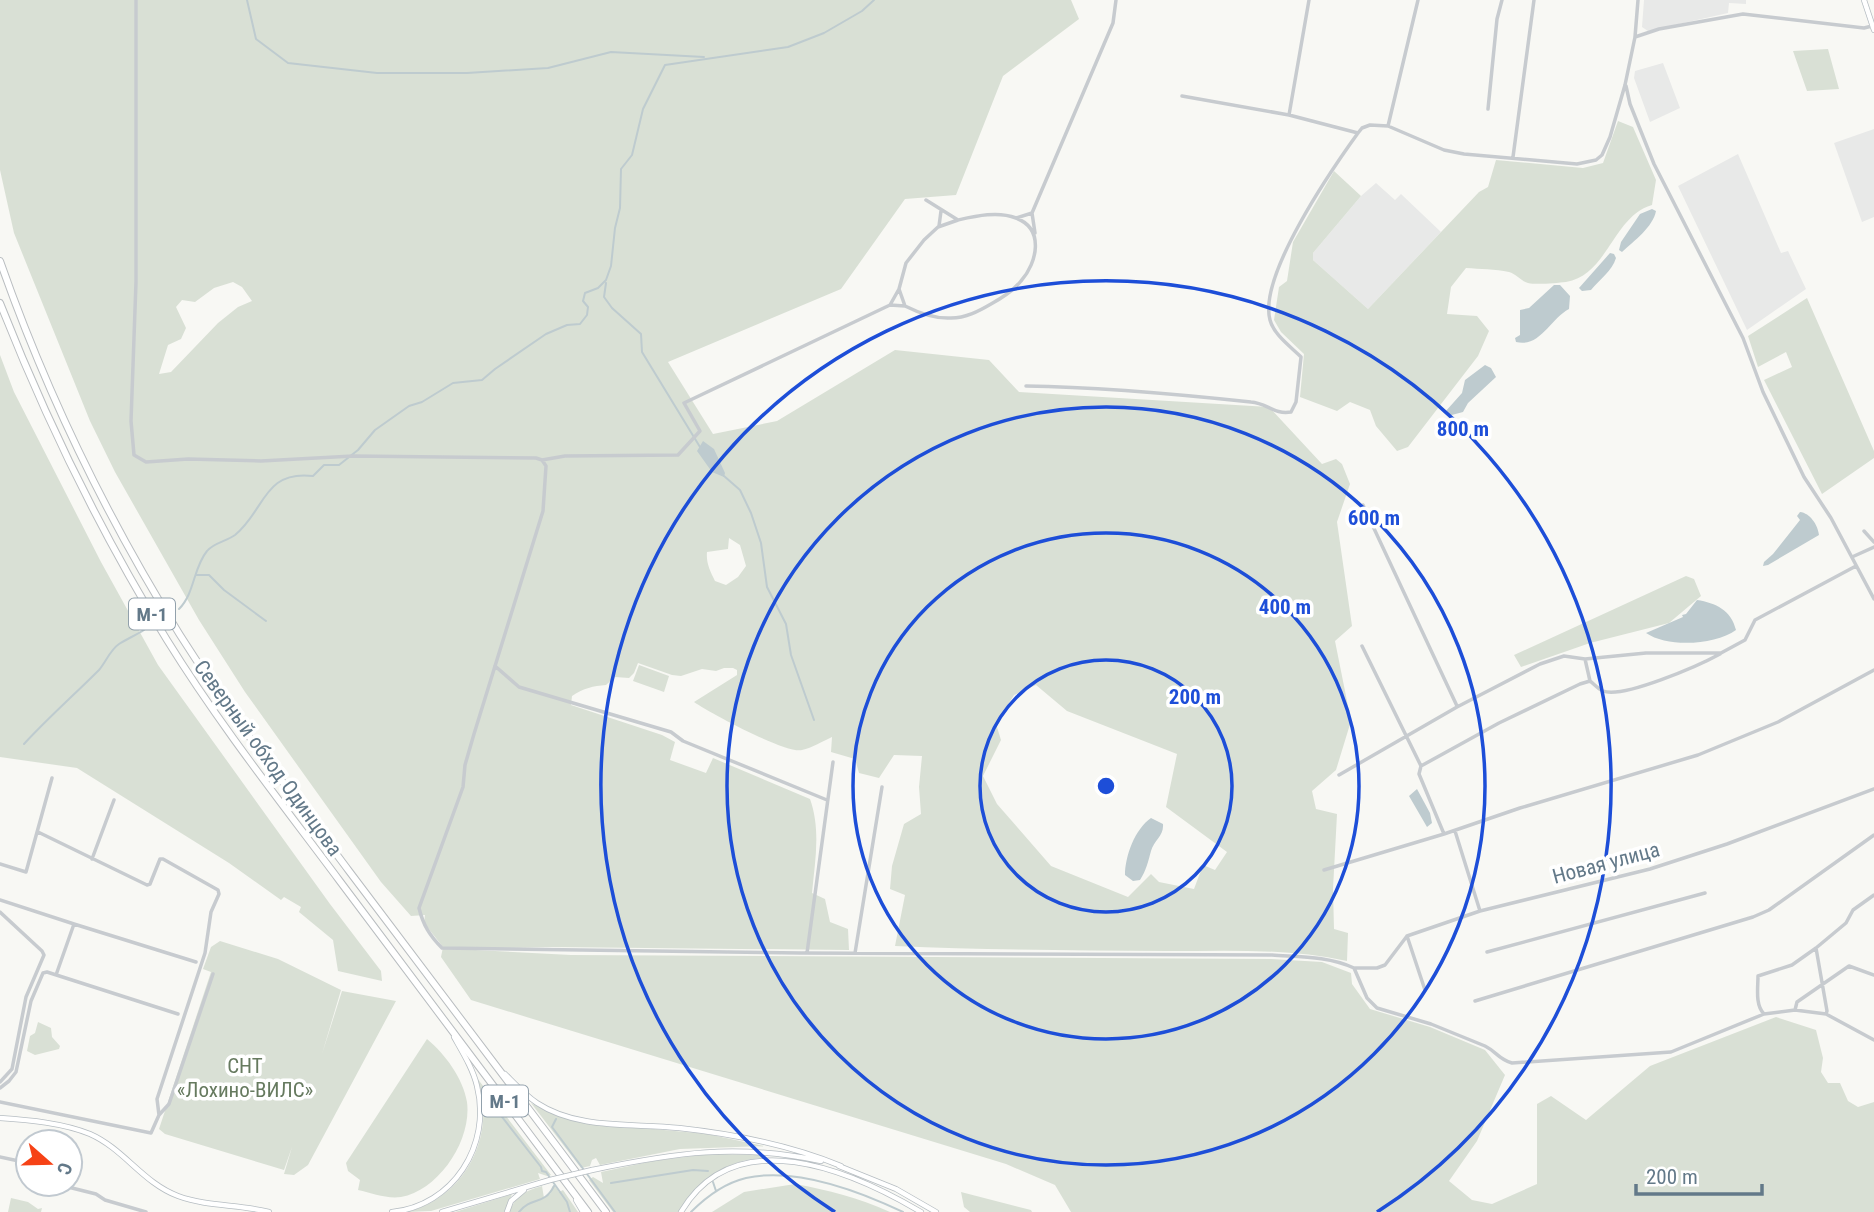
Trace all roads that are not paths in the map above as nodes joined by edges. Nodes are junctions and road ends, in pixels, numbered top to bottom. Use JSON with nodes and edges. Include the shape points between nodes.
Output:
{"nodes":[{"id":1,"x":136,"y":0,"type":"edge"},
{"id":2,"x":1116,"y":0,"type":"edge"},
{"id":3,"x":1309,"y":0,"type":"edge"},
{"id":4,"x":1418,"y":0,"type":"edge"},
{"id":5,"x":1502,"y":0,"type":"edge"},
{"id":6,"x":1534,"y":0,"type":"edge"},
{"id":7,"x":1638,"y":0,"type":"edge"},
{"id":8,"x":1864,"y":0,"type":"edge"},
{"id":9,"x":1873,"y":28,"type":"edge"},
{"id":10,"x":1635,"y":37,"type":"junction"},
{"id":11,"x":1625,"y":85,"type":"junction"},
{"id":12,"x":1182,"y":96,"type":"dead end"},
{"id":13,"x":1488,"y":109,"type":"dead end"},
{"id":14,"x":1289,"y":115,"type":"junction"},
{"id":15,"x":1388,"y":126,"type":"junction"},
{"id":16,"x":1358,"y":133,"type":"junction"},
{"id":17,"x":1513,"y":157,"type":"junction"},
{"id":18,"x":926,"y":200,"type":"dead end"},
{"id":19,"x":941,"y":211,"type":"junction"},
{"id":20,"x":1032,"y":213,"type":"junction"},
{"id":21,"x":1016,"y":218,"type":"junction"},
{"id":22,"x":958,"y":220,"type":"junction"},
{"id":23,"x":938,"y":227,"type":"junction"},
{"id":24,"x":1036,"y":237,"type":"junction"},
{"id":25,"x":0,"y":261,"type":"edge"},
{"id":26,"x":899,"y":289,"type":"junction"},
{"id":27,"x":0,"y":303,"type":"edge"},
{"id":28,"x":890,"y":305,"type":"junction"},
{"id":29,"x":905,"y":306,"type":"junction"},
{"id":30,"x":1026,"y":386,"type":"dead end"},
{"id":31,"x":542,"y":460,"type":"junction"},
{"id":32,"x":1363,"y":505,"type":"dead end"},
{"id":33,"x":1864,"y":531,"type":"dead end"},
{"id":34,"x":1874,"y":544,"type":"edge"},
{"id":35,"x":1852,"y":557,"type":"junction"},
{"id":36,"x":1856,"y":566,"type":"junction"},
{"id":37,"x":1873,"y":597,"type":"edge"},
{"id":38,"x":1362,"y":646,"type":"dead end"},
{"id":39,"x":1721,"y":653,"type":"junction"},
{"id":40,"x":1585,"y":659,"type":"junction"},
{"id":41,"x":495,"y":666,"type":"junction"},
{"id":42,"x":1874,"y":670,"type":"edge"},
{"id":43,"x":1590,"y":681,"type":"junction"},
{"id":44,"x":1457,"y":707,"type":"junction"},
{"id":45,"x":1405,"y":737,"type":"junction"},
{"id":46,"x":833,"y":762,"type":"dead end"},
{"id":47,"x":1421,"y":766,"type":"junction"},
{"id":48,"x":1339,"y":775,"type":"dead end"},
{"id":49,"x":52,"y":778,"type":"dead end"},
{"id":50,"x":882,"y":787,"type":"dead end"},
{"id":51,"x":1874,"y":789,"type":"edge"},
{"id":52,"x":114,"y":800,"type":"dead end"},
{"id":53,"x":827,"y":800,"type":"junction"},
{"id":54,"x":1455,"y":831,"type":"junction"},
{"id":55,"x":38,"y":832,"type":"junction"},
{"id":56,"x":1444,"y":834,"type":"junction"},
{"id":57,"x":1874,"y":835,"type":"edge"},
{"id":58,"x":92,"y":859,"type":"junction"},
{"id":59,"x":0,"y":864,"type":"edge"},
{"id":60,"x":1324,"y":870,"type":"dead end"},
{"id":61,"x":1705,"y":893,"type":"dead end"},
{"id":62,"x":1874,"y":895,"type":"edge"},
{"id":63,"x":0,"y":900,"type":"edge"},
{"id":64,"x":1480,"y":911,"type":"junction"},
{"id":65,"x":0,"y":912,"type":"edge"},
{"id":66,"x":74,"y":924,"type":"junction"},
{"id":67,"x":1407,"y":936,"type":"junction"},
{"id":68,"x":1816,"y":948,"type":"junction"},
{"id":69,"x":1487,"y":952,"type":"dead end"},
{"id":70,"x":807,"y":953,"type":"junction"},
{"id":71,"x":855,"y":953,"type":"junction"},
{"id":72,"x":196,"y":962,"type":"dead end"},
{"id":73,"x":1354,"y":968,"type":"junction"},
{"id":74,"x":213,"y":974,"type":"dead end"},
{"id":75,"x":56,"y":975,"type":"junction"},
{"id":76,"x":1874,"y":975,"type":"edge"},
{"id":77,"x":1822,"y":984,"type":"junction"},
{"id":78,"x":1425,"y":990,"type":"dead end"},
{"id":79,"x":1475,"y":1001,"type":"dead end"},
{"id":80,"x":1795,"y":1010,"type":"junction"},
{"id":81,"x":178,"y":1014,"type":"dead end"},
{"id":82,"x":1765,"y":1014,"type":"junction"},
{"id":83,"x":1826,"y":1014,"type":"junction"},
{"id":84,"x":445,"y":1021,"type":"junction"},
{"id":85,"x":1874,"y":1041,"type":"edge"},
{"id":86,"x":494,"y":1062,"type":"junction"},
{"id":87,"x":0,"y":1082,"type":"edge"},
{"id":88,"x":0,"y":1088,"type":"edge"},
{"id":89,"x":0,"y":1102,"type":"edge"},
{"id":90,"x":159,"y":1115,"type":"junction"},
{"id":91,"x":0,"y":1118,"type":"edge"},
{"id":92,"x":841,"y":1166,"type":"junction"},
{"id":93,"x":565,"y":1181,"type":"junction"},
{"id":94,"x":534,"y":1185,"type":"junction"},
{"id":95,"x":84,"y":1191,"type":"edge"},
{"id":96,"x":146,"y":1212,"type":"edge"},
{"id":97,"x":269,"y":1212,"type":"edge"},
{"id":98,"x":392,"y":1212,"type":"edge"},
{"id":99,"x":442,"y":1212,"type":"edge"},
{"id":100,"x":507,"y":1212,"type":"edge"},
{"id":101,"x":583,"y":1212,"type":"edge"},
{"id":102,"x":588,"y":1212,"type":"edge"},
{"id":103,"x":606,"y":1212,"type":"edge"},
{"id":104,"x":681,"y":1212,"type":"edge"},
{"id":105,"x":920,"y":1212,"type":"edge"},
{"id":106,"x":936,"y":1212,"type":"edge"}],
"edges":[{"from":1,"to":31,"type":"street","via":[[134,455],[146,462],[353,456]]},
{"from":2,"to":20,"type":"street","via":[[1113,23]]},
{"from":3,"to":14,"type":"street"},
{"from":4,"to":15,"type":"street"},
{"from":5,"to":13,"type":"street","via":[[1496,19]]},
{"from":6,"to":17,"type":"street"},
{"from":7,"to":10,"type":"street"},
{"from":8,"to":9,"type":"street"},
{"from":9,"to":10,"type":"street","via":[[1743,14]]},
{"from":10,"to":11,"type":"street"},
{"from":11,"to":17,"type":"street","via":[[1610,137],[1596,160],[1577,164]]},
{"from":11,"to":35,"type":"street","via":[[1654,164],[1743,338],[1763,392],[1804,477]]},
{"from":12,"to":14,"type":"street"},
{"from":14,"to":16,"type":"street"},
{"from":15,"to":16,"type":"street","via":[[1370,124]]},
{"from":15,"to":17,"type":"street","via":[[1454,153]]},
{"from":16,"to":30,"type":"street","via":[[1298,226],[1271,299],[1270,321],[1301,357],[1291,412],[1281,414],[1256,402],[1099,387]]},
{"from":18,"to":19,"type":"street"},
{"from":19,"to":22,"type":"street"},
{"from":19,"to":23,"type":"street"},
{"from":20,"to":21,"type":"street"},
{"from":20,"to":24,"type":"street"},
{"from":21,"to":22,"type":"street","via":[[978,215]]},
{"from":21,"to":24,"type":"street"},
{"from":22,"to":23,"type":"street"},
{"from":23,"to":26,"type":"street","via":[[906,263]]},
{"from":24,"to":29,"type":"street","via":[[1035,257],[1022,280],[976,313],[951,318],[924,315]]},
{"from":25,"to":86,"type":"highway","name":"Северный обход Одинцова","number":"М-1","via":[[87,468],[180,634],[249,736]]},
{"from":26,"to":28,"type":"street"},
{"from":26,"to":29,"type":"street"},
{"from":27,"to":84,"type":"highway","name":"Северный обход Одинцова","number":"М-1","via":[[75,474],[168,641],[237,745]]},
{"from":28,"to":29,"type":"street"},
{"from":28,"to":31,"type":"street","via":[[684,403],[700,431],[678,455]]},
{"from":31,"to":41,"type":"street","via":[[546,466],[543,511]]},
{"from":32,"to":44,"type":"street"},
{"from":33,"to":34,"type":"street"},
{"from":34,"to":35,"type":"street"},
{"from":35,"to":36,"type":"street"},
{"from":36,"to":37,"type":"street"},
{"from":36,"to":39,"type":"street","via":[[1755,620],[1745,640]]},
{"from":38,"to":45,"type":"street"},
{"from":39,"to":40,"type":"street"},
{"from":39,"to":43,"type":"street","via":[[1696,667],[1618,692],[1603,691]]},
{"from":40,"to":43,"type":"street"},
{"from":40,"to":44,"type":"street","via":[[1564,656],[1540,664]]},
{"from":41,"to":53,"type":"street","via":[[519,687],[671,732]]},
{"from":41,"to":70,"type":"street","via":[[463,787],[419,908],[431,937],[442,948]]},
{"from":42,"to":54,"type":"street","via":[[1778,722],[1698,755]]},
{"from":43,"to":47,"type":"street"},
{"from":44,"to":45,"type":"street"},
{"from":45,"to":47,"type":"street"},
{"from":45,"to":48,"type":"street"},
{"from":46,"to":53,"type":"street"},
{"from":47,"to":56,"type":"street","via":[[1419,774]]},
{"from":49,"to":55,"type":"street"},
{"from":50,"to":71,"type":"street"},
{"from":51,"to":64,"type":"street","name":"Новая улица","via":[[1650,869]]},
{"from":52,"to":58,"type":"street"},
{"from":53,"to":70,"type":"street"},
{"from":54,"to":56,"type":"street"},
{"from":54,"to":64,"type":"street"},
{"from":55,"to":58,"type":"street"},
{"from":55,"to":59,"type":"street","via":[[26,872]]},
{"from":56,"to":60,"type":"street"},
{"from":57,"to":79,"type":"street","via":[[1753,917]]},
{"from":58,"to":90,"type":"street","via":[[147,885],[163,859],[218,890],[205,953],[157,1099]]},
{"from":61,"to":69,"type":"street"},
{"from":62,"to":68,"type":"street"},
{"from":63,"to":66,"type":"street"},
{"from":64,"to":67,"type":"street","name":"Новая улица"},
{"from":65,"to":87,"type":"street","via":[[44,956],[24,1005],[12,1069]]},
{"from":66,"to":72,"type":"street"},
{"from":66,"to":75,"type":"street"},
{"from":67,"to":73,"type":"street","via":[[1385,965]]},
{"from":67,"to":78,"type":"street"},
{"from":68,"to":77,"type":"street"},
{"from":68,"to":82,"type":"street","via":[[1792,965],[1758,976],[1760,1010]]},
{"from":70,"to":71,"type":"street"},
{"from":71,"to":73,"type":"street","via":[[1272,956],[1320,958]]},
{"from":73,"to":82,"type":"street","via":[[1367,998],[1377,1008],[1431,1024],[1485,1046],[1499,1059],[1512,1063],[1671,1052]]},
{"from":74,"to":90,"type":"street","via":[[169,1104]]},
{"from":75,"to":81,"type":"street"},
{"from":75,"to":88,"type":"street","via":[[43,973],[31,1001],[16,1072]]},
{"from":76,"to":77,"type":"street","via":[[1849,966]]},
{"from":77,"to":80,"type":"street","via":[[1797,1002]]},
{"from":77,"to":83,"type":"street"},
{"from":80,"to":82,"type":"street"},
{"from":80,"to":83,"type":"street"},
{"from":83,"to":85,"type":"street"},
{"from":84,"to":93,"type":"highway","name":"Северный обход Одинцова","number":"М-1"},
{"from":84,"to":98,"type":"street","via":[[477,1084],[481,1115],[477,1140],[465,1167],[447,1188],[419,1206]]},
{"from":86,"to":92,"type":"street","via":[[527,1095],[566,1116],[739,1137]]},
{"from":86,"to":103,"type":"highway","name":"Северный обход Одинцова","number":"М-1"},
{"from":89,"to":90,"type":"street","via":[[151,1133]]},
{"from":91,"to":97,"type":"street","via":[[90,1134],[158,1187],[178,1196]]},
{"from":92,"to":94,"type":"street","bridge":true,"via":[[791,1155],[733,1150],[681,1153]]},
{"from":92,"to":106,"type":"street"},
{"from":93,"to":101,"type":"street"},
{"from":93,"to":102,"type":"highway","name":"Северный обход Одинцова","number":"М-1"},
{"from":94,"to":99,"type":"street"},
{"from":94,"to":100,"type":"street","via":[[516,1196]]},
{"from":95,"to":96,"type":"street"},
{"from":104,"to":105,"type":"street","via":[[712,1177],[760,1160],[797,1163],[845,1177]]}]}
